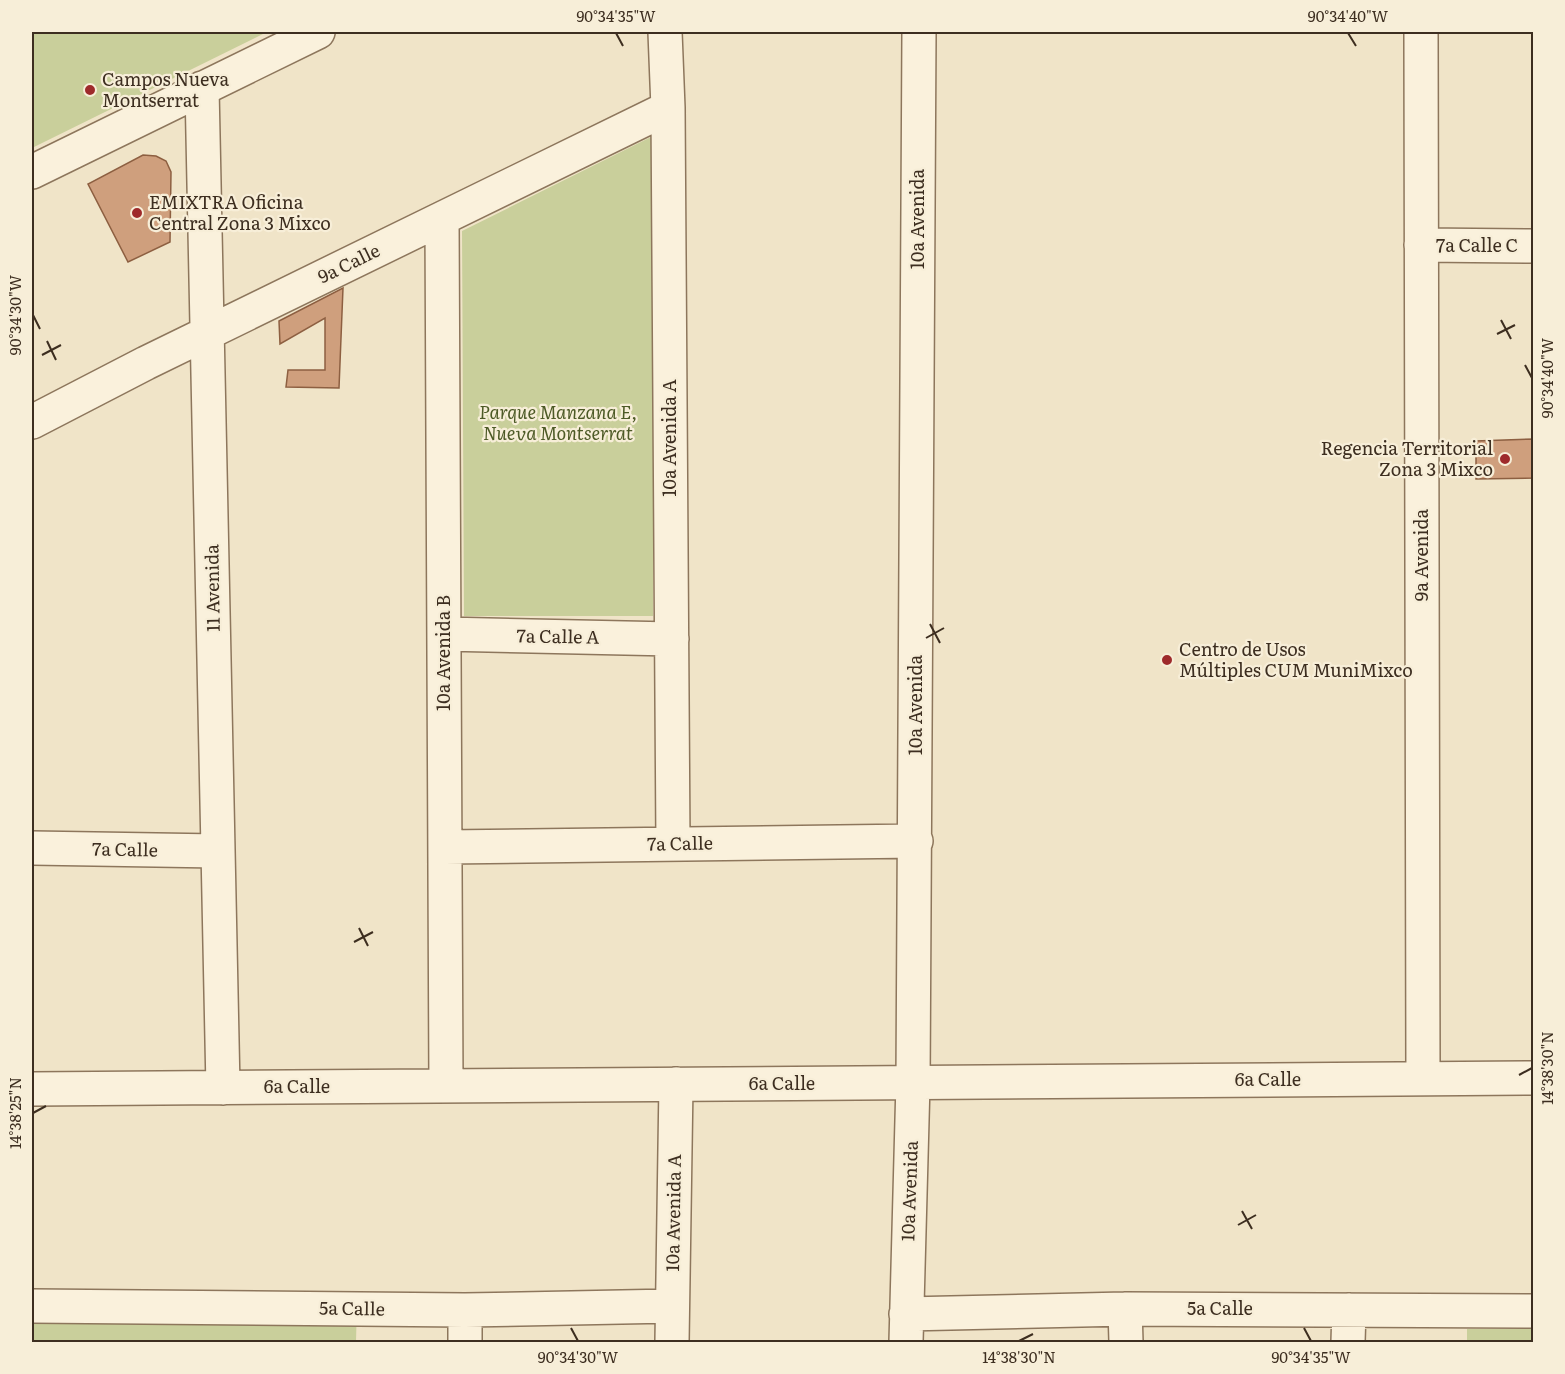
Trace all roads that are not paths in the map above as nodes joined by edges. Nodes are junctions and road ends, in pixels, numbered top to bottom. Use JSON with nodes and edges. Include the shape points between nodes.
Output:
{"nodes":[{"id":1,"x":318,"y":32,"type":"edge"},
{"id":2,"x":665,"y":32,"type":"edge"},
{"id":3,"x":919,"y":32,"type":"edge"},
{"id":4,"x":1421,"y":32,"type":"edge"},
{"id":5,"x":202,"y":88,"type":"junction"},
{"id":6,"x":668,"y":108,"type":"junction"},
{"id":7,"x":32,"y":172,"type":"edge"},
{"id":8,"x":442,"y":219,"type":"junction"},
{"id":9,"x":1421,"y":245,"type":"junction"},
{"id":10,"x":1533,"y":246,"type":"edge"},
{"id":11,"x":207,"y":333,"type":"junction"},
{"id":12,"x":32,"y":422,"type":"edge"},
{"id":13,"x":444,"y":634,"type":"junction"},
{"id":14,"x":672,"y":639,"type":"junction"},
{"id":15,"x":915,"y":841,"type":"junction"},
{"id":16,"x":673,"y":844,"type":"junction"},
{"id":17,"x":445,"y":847,"type":"junction"},
{"id":18,"x":32,"y":848,"type":"edge"},
{"id":19,"x":218,"y":851,"type":"junction"},
{"id":20,"x":1533,"y":1078,"type":"edge"},
{"id":21,"x":1423,"y":1079,"type":"junction"},
{"id":22,"x":913,"y":1083,"type":"junction"},
{"id":23,"x":676,"y":1084,"type":"junction"},
{"id":24,"x":446,"y":1086,"type":"junction"},
{"id":25,"x":223,"y":1088,"type":"junction"},
{"id":26,"x":32,"y":1089,"type":"edge"},
{"id":27,"x":32,"y":1306,"type":"edge"},
{"id":28,"x":672,"y":1306,"type":"junction"},
{"id":29,"x":1125,"y":1309,"type":"junction"},
{"id":30,"x":465,"y":1310,"type":"junction"},
{"id":31,"x":1349,"y":1310,"type":"junction"},
{"id":32,"x":1533,"y":1311,"type":"edge"},
{"id":33,"x":906,"y":1328,"type":"edge"},
{"id":34,"x":465,"y":1342,"type":"edge"},
{"id":35,"x":672,"y":1342,"type":"edge"},
{"id":36,"x":1126,"y":1342,"type":"edge"},
{"id":37,"x":1348,"y":1342,"type":"edge"}],
"edges":[{"from":1,"to":5,"type":"street"},
{"from":2,"to":6,"type":"street","name":"10a Avenida A"},
{"from":3,"to":15,"type":"street","name":"10a Avenida"},
{"from":4,"to":9,"type":"street","name":"9a Avenida"},
{"from":5,"to":7,"type":"street"},
{"from":5,"to":11,"type":"street","name":"11 Avenida"},
{"from":6,"to":8,"type":"street","name":"9a Calle"},
{"from":6,"to":14,"type":"street","name":"10a Avenida A"},
{"from":8,"to":11,"type":"street","name":"9a Calle"},
{"from":8,"to":13,"type":"street","name":"10a Avenida B"},
{"from":9,"to":10,"type":"street","name":"7a Calle C"},
{"from":9,"to":21,"type":"street","name":"9a Avenida"},
{"from":11,"to":12,"type":"street","name":"9a Calle"},
{"from":11,"to":19,"type":"street","name":"11 Avenida"},
{"from":13,"to":14,"type":"street","name":"7a Calle A"},
{"from":13,"to":17,"type":"street","name":"10a Avenida B"},
{"from":14,"to":16,"type":"street","name":"10a Avenida A"},
{"from":15,"to":16,"type":"street","name":"7a Calle"},
{"from":15,"to":22,"type":"street","name":"10a Avenida"},
{"from":16,"to":17,"type":"street","name":"7a Calle"},
{"from":17,"to":24,"type":"street","name":"10a Avenida B"},
{"from":18,"to":19,"type":"street","name":"7a Calle"},
{"from":19,"to":25,"type":"street","name":"11 Avenida"},
{"from":20,"to":21,"type":"street","name":"6a Calle"},
{"from":21,"to":22,"type":"street","name":"6a Calle"},
{"from":22,"to":23,"type":"street","name":"6a Calle"},
{"from":22,"to":33,"type":"street","name":"10a Avenida"},
{"from":23,"to":24,"type":"street","name":"6a Calle"},
{"from":23,"to":28,"type":"street","name":"10a Avenida A"},
{"from":24,"to":25,"type":"street","name":"6a Calle"},
{"from":25,"to":26,"type":"street","name":"6a Calle"},
{"from":27,"to":30,"type":"street","name":"5a Calle"},
{"from":28,"to":30,"type":"street","name":"5a Calle"},
{"from":28,"to":35,"type":"street","name":"10a Avenida A"},
{"from":29,"to":31,"type":"street","name":"5a Calle"},
{"from":29,"to":33,"type":"street","name":"5a Calle"},
{"from":29,"to":36,"type":"street"},
{"from":30,"to":34,"type":"street"},
{"from":31,"to":32,"type":"street","name":"5a Calle"},
{"from":31,"to":37,"type":"street"}]}
